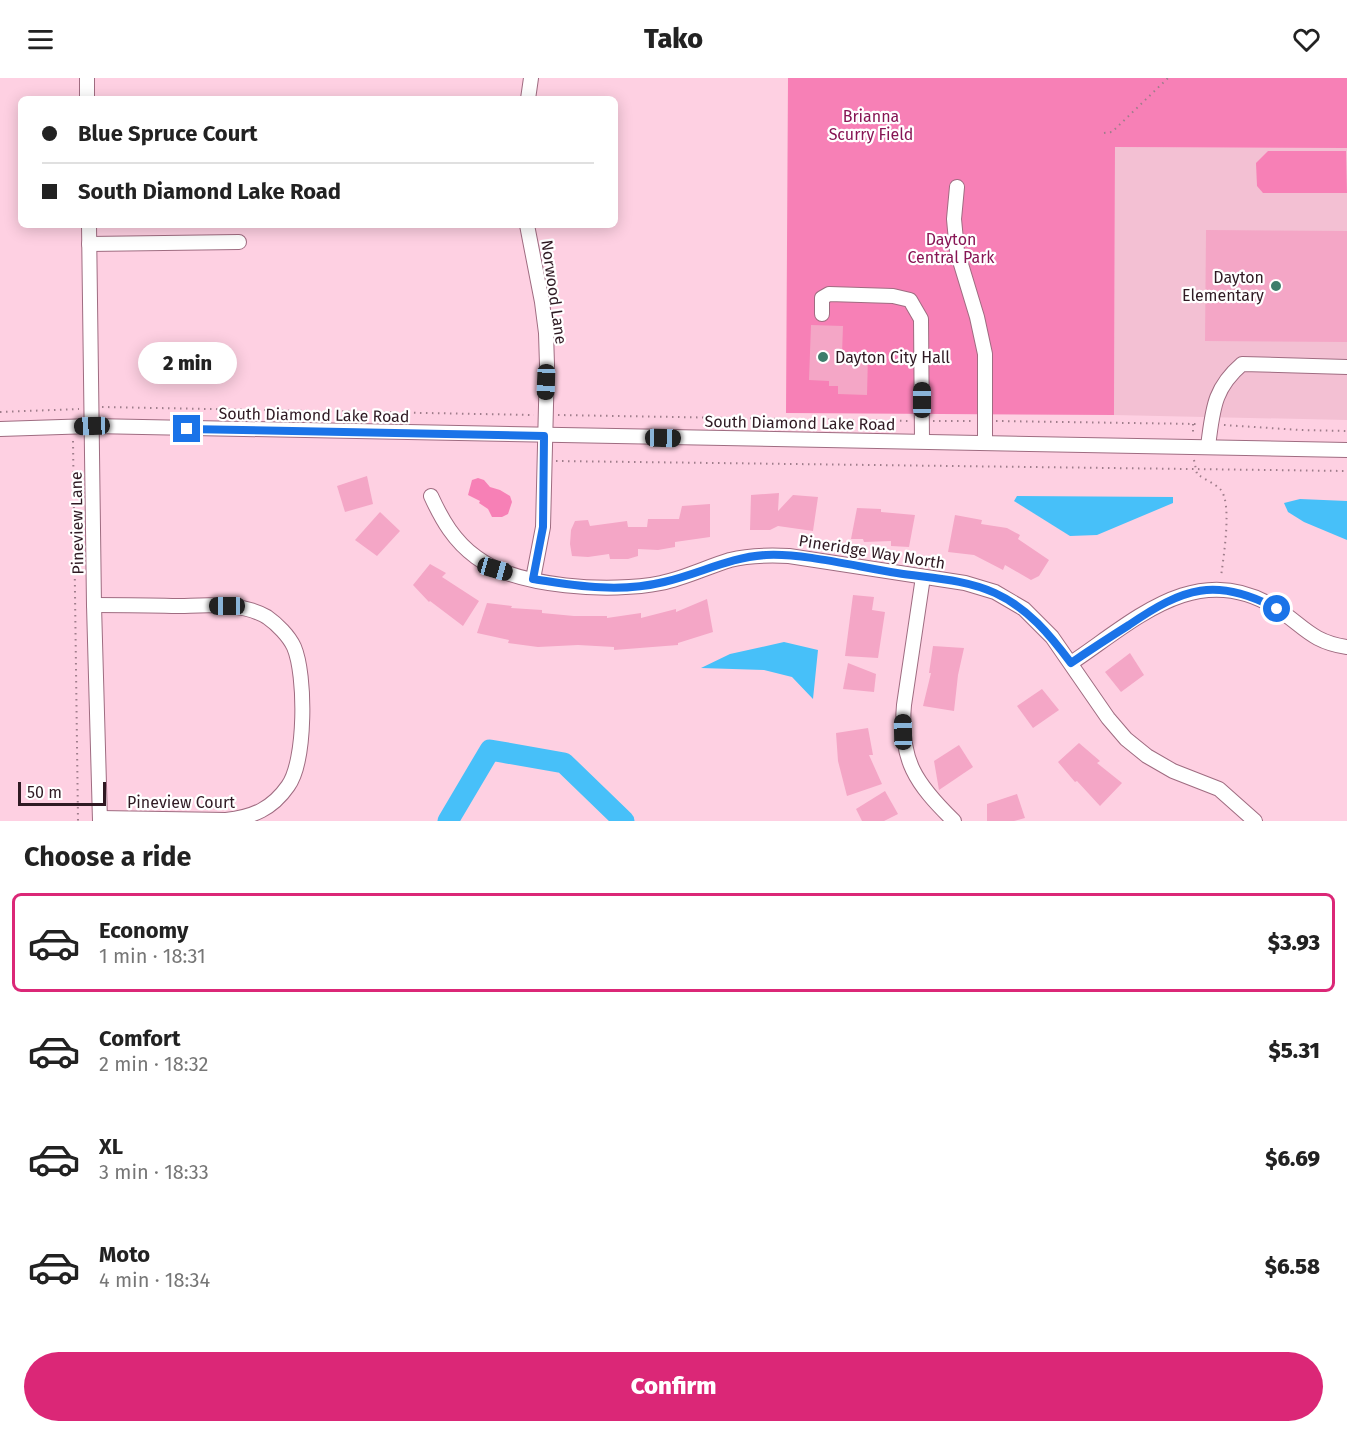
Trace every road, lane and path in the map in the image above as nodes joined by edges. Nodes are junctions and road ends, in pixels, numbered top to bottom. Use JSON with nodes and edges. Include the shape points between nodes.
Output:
{"nodes":[{"id":1,"x":87,"y":78,"type":"edge"},
{"id":2,"x":531,"y":78,"type":"edge"},
{"id":3,"x":1168,"y":78,"type":"edge"},
{"id":4,"x":87,"y":96,"type":"edge"},
{"id":5,"x":528,"y":96,"type":"edge"},
{"id":6,"x":1104,"y":133,"type":"dead end"},
{"id":7,"x":957,"y":188,"type":"dead end"},
{"id":8,"x":89,"y":228,"type":"edge"},
{"id":9,"x":528,"y":228,"type":"edge"},
{"id":10,"x":239,"y":242,"type":"dead end"},
{"id":11,"x":89,"y":244,"type":"junction"},
{"id":12,"x":822,"y":314,"type":"dead end"},
{"id":13,"x":1347,"y":367,"type":"edge"},
{"id":14,"x":104,"y":407,"type":"dead end"},
{"id":15,"x":80,"y":409,"type":"dead end"},
{"id":16,"x":0,"y":412,"type":"edge"},
{"id":17,"x":545,"y":415,"type":"junction"},
{"id":18,"x":922,"y":421,"type":"junction"},
{"id":19,"x":985,"y":421,"type":"junction"},
{"id":20,"x":1193,"y":424,"type":"junction"},
{"id":21,"x":1211,"y":424,"type":"junction"},
{"id":22,"x":92,"y":426,"type":"junction"},
{"id":23,"x":0,"y":429,"type":"edge"},
{"id":24,"x":1347,"y":431,"type":"edge"},
{"id":25,"x":544,"y":436,"type":"junction"},
{"id":26,"x":73,"y":441,"type":"dead end"},
{"id":27,"x":922,"y":441,"type":"junction"},
{"id":28,"x":984,"y":442,"type":"junction"},
{"id":29,"x":1193,"y":446,"type":"junction"},
{"id":30,"x":1208,"y":446,"type":"junction"},
{"id":31,"x":1347,"y":450,"type":"edge"},
{"id":32,"x":544,"y":460,"type":"junction"},
{"id":33,"x":1194,"y":469,"type":"junction"},
{"id":34,"x":1347,"y":471,"type":"edge"},
{"id":35,"x":431,"y":496,"type":"dead end"},
{"id":36,"x":923,"y":577,"type":"junction"},
{"id":37,"x":533,"y":579,"type":"junction"},
{"id":38,"x":1221,"y":589,"type":"junction"},
{"id":39,"x":94,"y":605,"type":"junction"},
{"id":40,"x":1347,"y":647,"type":"edge"},
{"id":41,"x":1071,"y":663,"type":"junction"},
{"id":42,"x":100,"y":820,"type":"edge"},
{"id":43,"x":78,"y":821,"type":"edge"},
{"id":44,"x":954,"y":821,"type":"edge"},
{"id":45,"x":1256,"y":821,"type":"edge"}],
"edges":[{"from":1,"to":4,"type":"street"},
{"from":2,"to":5,"type":"street"},
{"from":3,"to":6,"type":"path","via":[[1112,132]]},
{"from":7,"to":19,"type":"street","via":[[955,237],[981,333]]},
{"from":8,"to":11,"type":"street","name":"Pineview Lane"},
{"from":9,"to":17,"type":"street","name":"Norwood Lane","via":[[546,333]]},
{"from":10,"to":11,"type":"street"},
{"from":11,"to":22,"type":"street","name":"Pineview Lane"},
{"from":12,"to":18,"type":"street","via":[[822,298],[829,294],[910,300],[921,319]]},
{"from":13,"to":21,"type":"street","via":[[1242,364],[1223,385],[1214,403]]},
{"from":14,"to":17,"type":"path"},
{"from":15,"to":16,"type":"path"},
{"from":17,"to":18,"type":"path"},
{"from":17,"to":25,"type":"street","name":"Norwood Lane"},
{"from":18,"to":19,"type":"path"},
{"from":18,"to":27,"type":"street"},
{"from":19,"to":20,"type":"path"},
{"from":19,"to":28,"type":"street"},
{"from":20,"to":21,"type":"path"},
{"from":20,"to":29,"type":"path"},
{"from":21,"to":24,"type":"path"},
{"from":21,"to":30,"type":"street"},
{"from":22,"to":23,"type":"street","name":"South Diamond Lake Road"},
{"from":22,"to":25,"type":"street","name":"South Diamond Lake Road"},
{"from":22,"to":39,"type":"street","name":"Pineview Lane"},
{"from":25,"to":27,"type":"street","name":"South Diamond Lake Road"},
{"from":25,"to":32,"type":"street","name":"Norwood Lane"},
{"from":26,"to":43,"type":"path"},
{"from":27,"to":28,"type":"street","name":"South Diamond Lake Road"},
{"from":28,"to":29,"type":"street","name":"South Diamond Lake Road"},
{"from":29,"to":30,"type":"street","name":"South Diamond Lake Road"},
{"from":29,"to":33,"type":"path"},
{"from":30,"to":31,"type":"street","name":"South Diamond Lake Road"},
{"from":32,"to":33,"type":"path"},
{"from":32,"to":37,"type":"street","name":"Norwood Lane","via":[[543,527]]},
{"from":33,"to":34,"type":"path"},
{"from":33,"to":38,"type":"path","via":[[1221,490],[1226,502]]},
{"from":35,"to":37,"type":"street","name":"Pineridge Way North","via":[[452,535],[476,558],[495,569]]},
{"from":36,"to":37,"type":"street","name":"Pineridge Way North","via":[[766,555],[730,560],[690,575],[635,587],[586,588]]},
{"from":36,"to":41,"type":"street","name":"Pineridge Way North","via":[[995,592],[1023,609],[1052,637]]},
{"from":36,"to":44,"type":"street","via":[[904,705],[904,745],[922,787]]},
{"from":38,"to":40,"type":"street","via":[[1257,598],[1305,632]]},
{"from":38,"to":41,"type":"street","via":[[1198,590],[1162,603]]},
{"from":39,"to":42,"type":"street","name":"Pineview Lane"},
{"from":39,"to":42,"type":"street","name":"Pineview Court","via":[[227,606],[250,610],[267,617],[293,644],[302,681],[297,768],[277,799],[262,810],[246,818],[226,820]]},
{"from":41,"to":45,"type":"street","name":"Pineridge Way North","via":[[1126,739],[1173,771],[1219,789]]}]}
